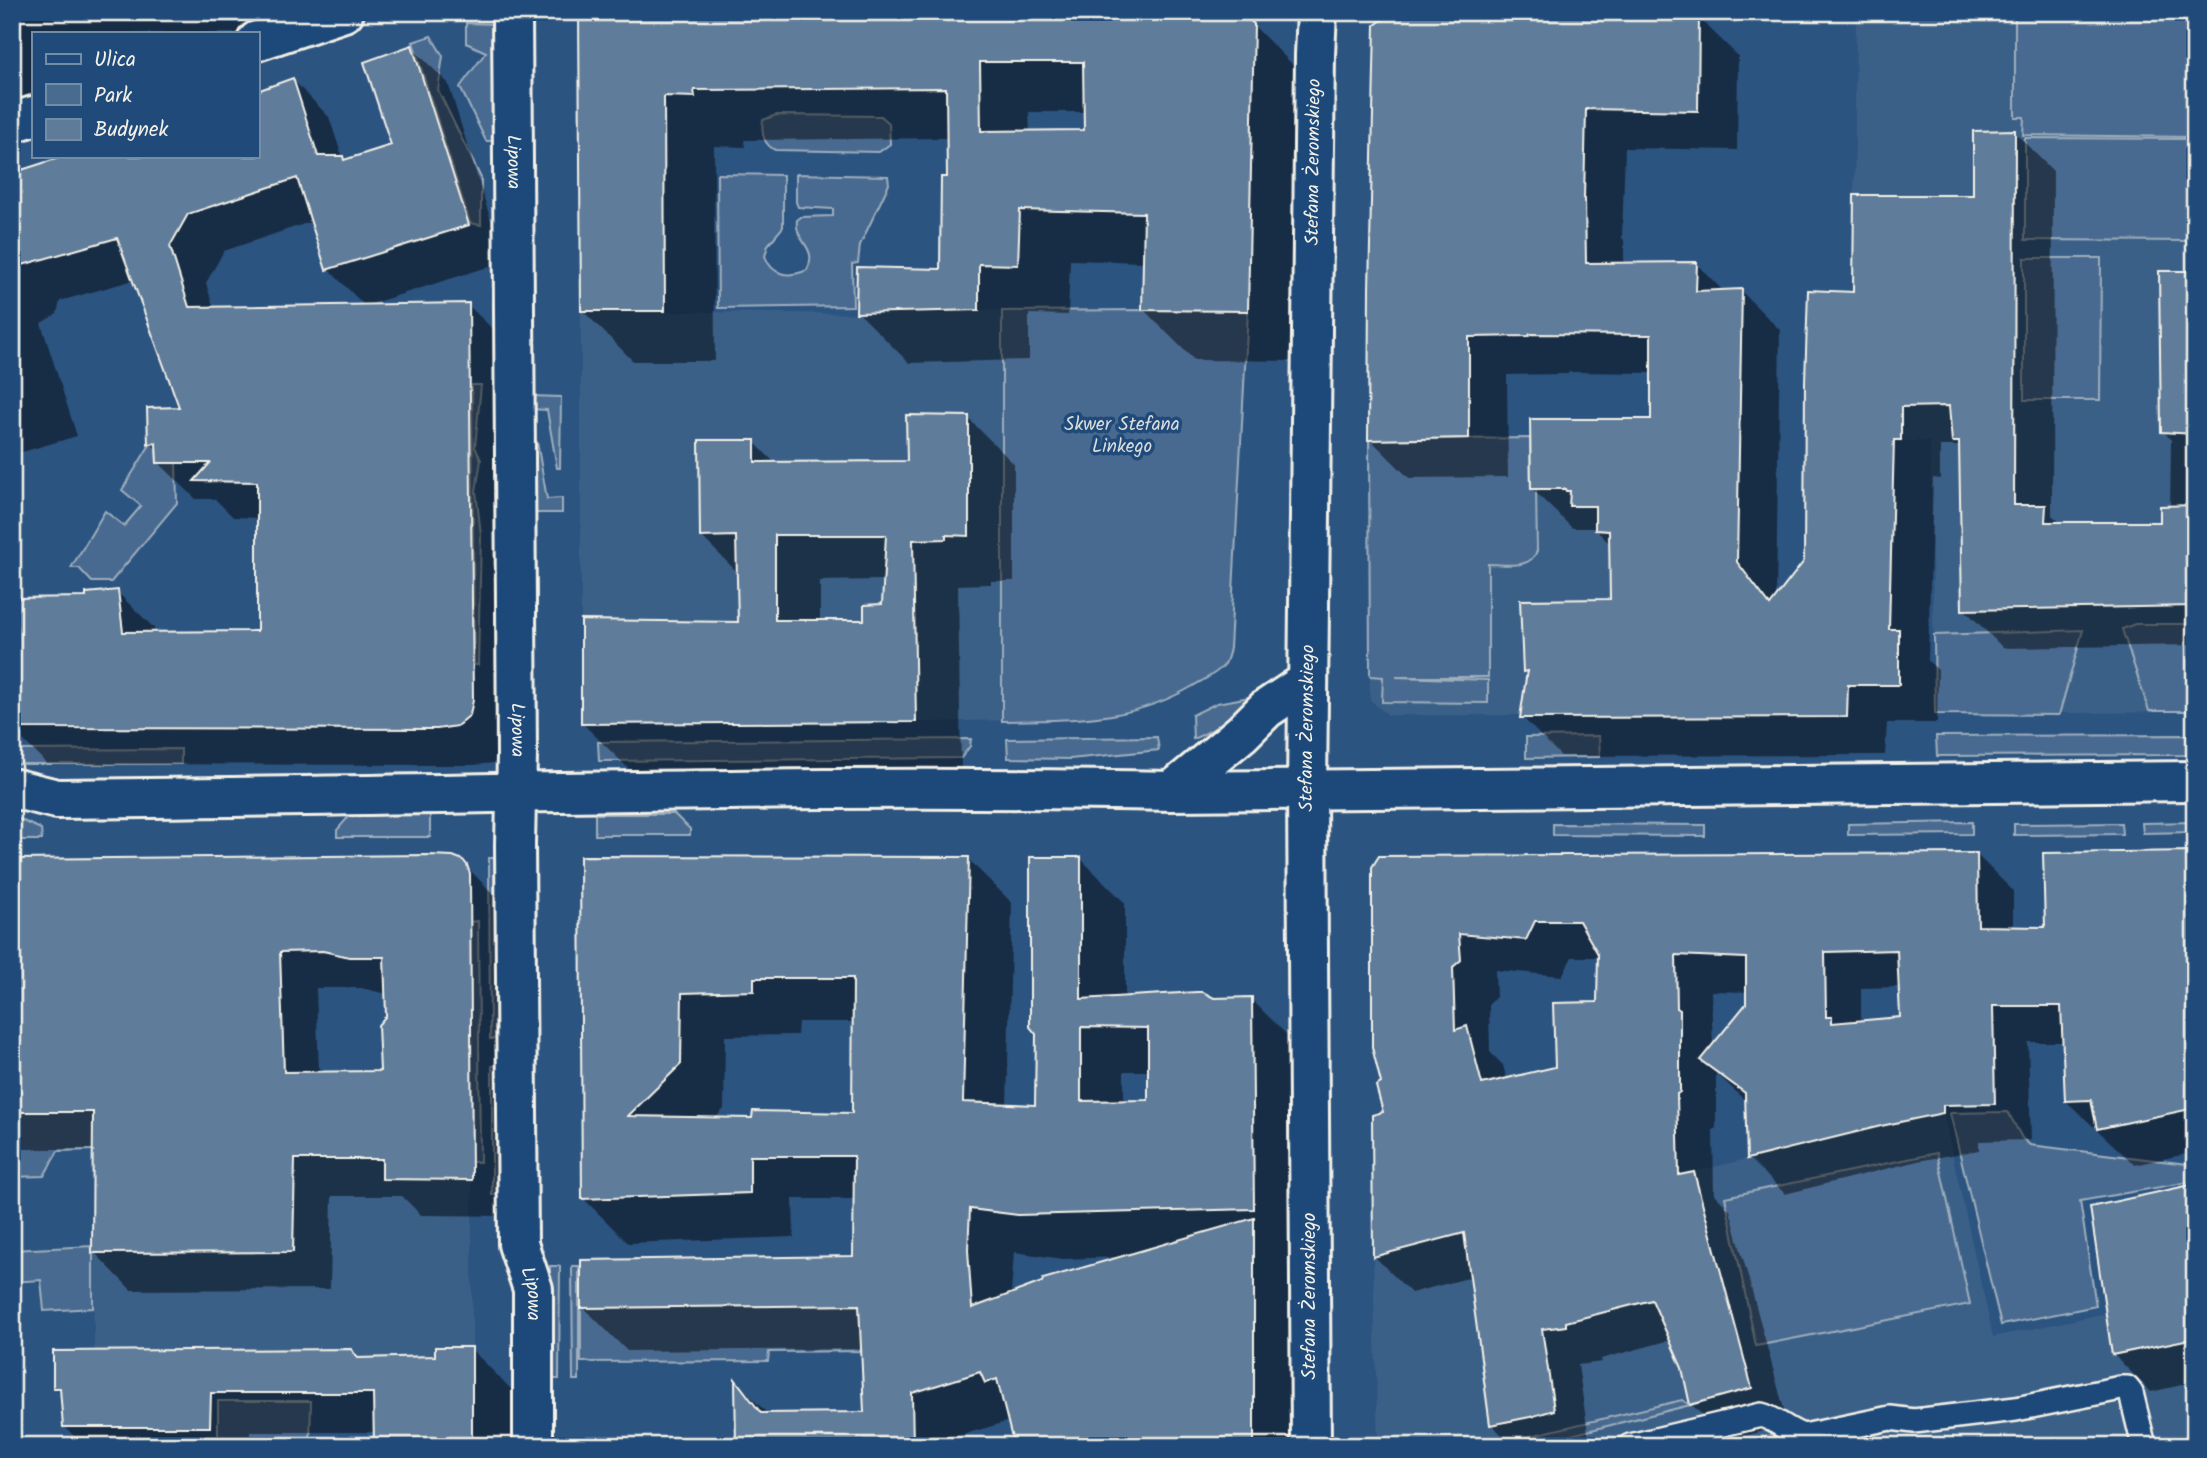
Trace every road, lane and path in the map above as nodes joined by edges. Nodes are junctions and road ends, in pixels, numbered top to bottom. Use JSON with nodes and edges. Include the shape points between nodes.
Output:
{"nodes":[{"id":1,"x":344,"y":12,"type":"edge"},
{"id":2,"x":512,"y":12,"type":"edge"},
{"id":3,"x":1317,"y":12,"type":"edge"},
{"id":4,"x":259,"y":40,"type":"edge"},
{"id":5,"x":32,"y":116,"type":"edge"},
{"id":6,"x":12,"y":123,"type":"edge"},
{"id":7,"x":1308,"y":681,"type":"junction"},
{"id":8,"x":2195,"y":781,"type":"edge"},
{"id":9,"x":12,"y":788,"type":"edge"},
{"id":10,"x":1307,"y":790,"type":"junction"},
{"id":11,"x":1172,"y":791,"type":"junction"},
{"id":12,"x":516,"y":794,"type":"junction"},
{"id":13,"x":533,"y":1446,"type":"edge"},
{"id":14,"x":1311,"y":1446,"type":"edge"},
{"id":15,"x":1630,"y":1446,"type":"edge"},
{"id":16,"x":2144,"y":1446,"type":"edge"}],
"edges":[{"from":1,"to":4,"type":"street"},
{"from":2,"to":12,"type":"street","name":"Lipowa"},
{"from":3,"to":7,"type":"street","name":"Stefana Żeromskiego"},
{"from":5,"to":6,"type":"street"},
{"from":7,"to":10,"type":"street","name":"Stefana Żeromskiego"},
{"from":7,"to":11,"type":"street","via":[[1266,709]]},
{"from":8,"to":10,"type":"street"},
{"from":9,"to":12,"type":"street","via":[[57,799]]},
{"from":10,"to":11,"type":"street"},
{"from":10,"to":14,"type":"street","name":"Stefana Żeromskiego"},
{"from":11,"to":12,"type":"street","via":[[1022,788]]},
{"from":12,"to":13,"type":"street","name":"Lipowa","via":[[518,1244],[533,1289]]},
{"from":15,"to":16,"type":"lane","via":[[1761,1415],[1804,1436],[1890,1418],[1914,1421],[2016,1409],[2127,1388]]}]}
